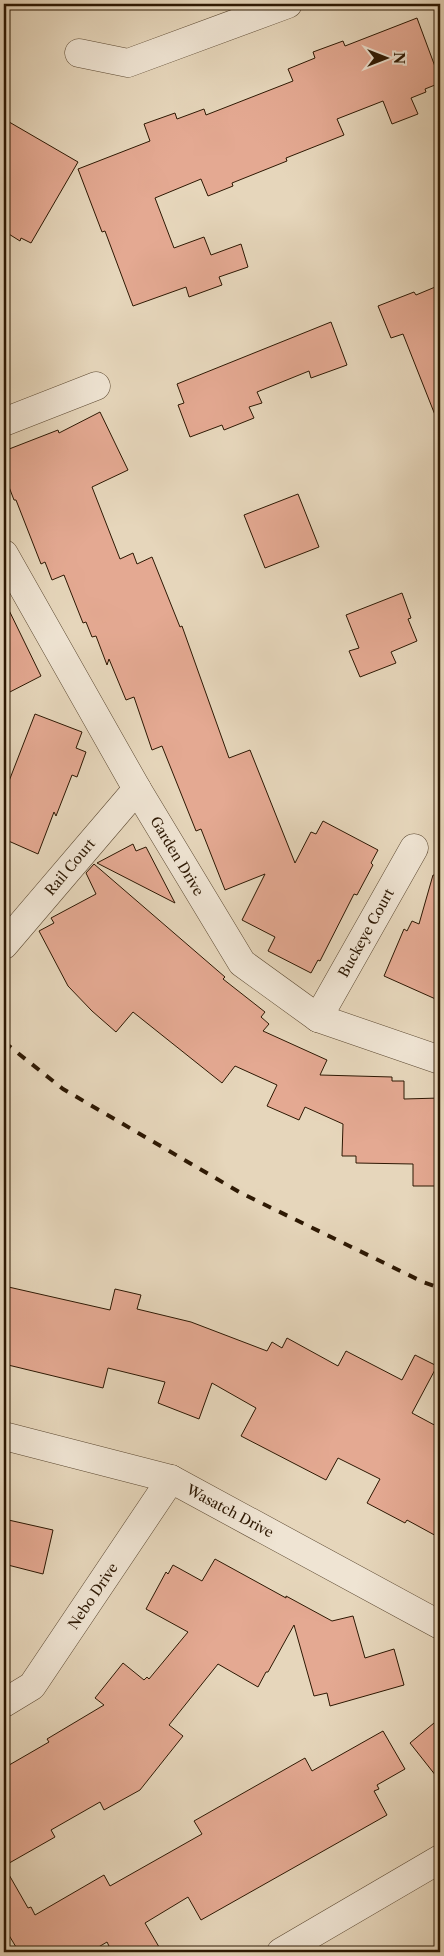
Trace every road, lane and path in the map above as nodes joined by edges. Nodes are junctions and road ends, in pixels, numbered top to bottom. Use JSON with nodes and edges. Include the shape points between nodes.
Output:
{"nodes":[{"id":1,"x":288,"y":4,"type":"edge"},
{"id":2,"x":79,"y":54,"type":"dead end"},
{"id":3,"x":96,"y":386,"type":"dead end"},
{"id":4,"x":4,"y":422,"type":"edge"},
{"id":5,"x":4,"y":558,"type":"edge"},
{"id":6,"x":137,"y":789,"type":"junction"},
{"id":7,"x":414,"y":848,"type":"dead end"},
{"id":8,"x":4,"y":945,"type":"edge"},
{"id":9,"x":318,"y":1018,"type":"junction"},
{"id":10,"x":440,"y":1060,"type":"edge"},
{"id":11,"x":4,"y":1436,"type":"edge"},
{"id":12,"x":172,"y":1479,"type":"junction"},
{"id":13,"x":440,"y":1625,"type":"edge"},
{"id":14,"x":4,"y":1703,"type":"edge"},
{"id":15,"x":440,"y":1859,"type":"edge"},
{"id":16,"x":281,"y":1952,"type":"edge"}],
"edges":[{"from":1,"to":2,"type":"street","via":[[128,63]]},
{"from":3,"to":4,"type":"street"},
{"from":5,"to":6,"type":"street","name":"Garden Drive"},
{"from":6,"to":8,"type":"street","name":"Rail Court"},
{"from":6,"to":9,"type":"street","name":"Garden Drive","via":[[242,963]]},
{"from":7,"to":9,"type":"street","name":"Buckeye Court"},
{"from":9,"to":10,"type":"street","name":"Garden Drive"},
{"from":11,"to":12,"type":"street","name":"Wasatch Drive"},
{"from":12,"to":13,"type":"street","name":"Wasatch Drive"},
{"from":12,"to":14,"type":"street","name":"Nebo Drive","via":[[32,1686]]},
{"from":15,"to":16,"type":"street"}]}
